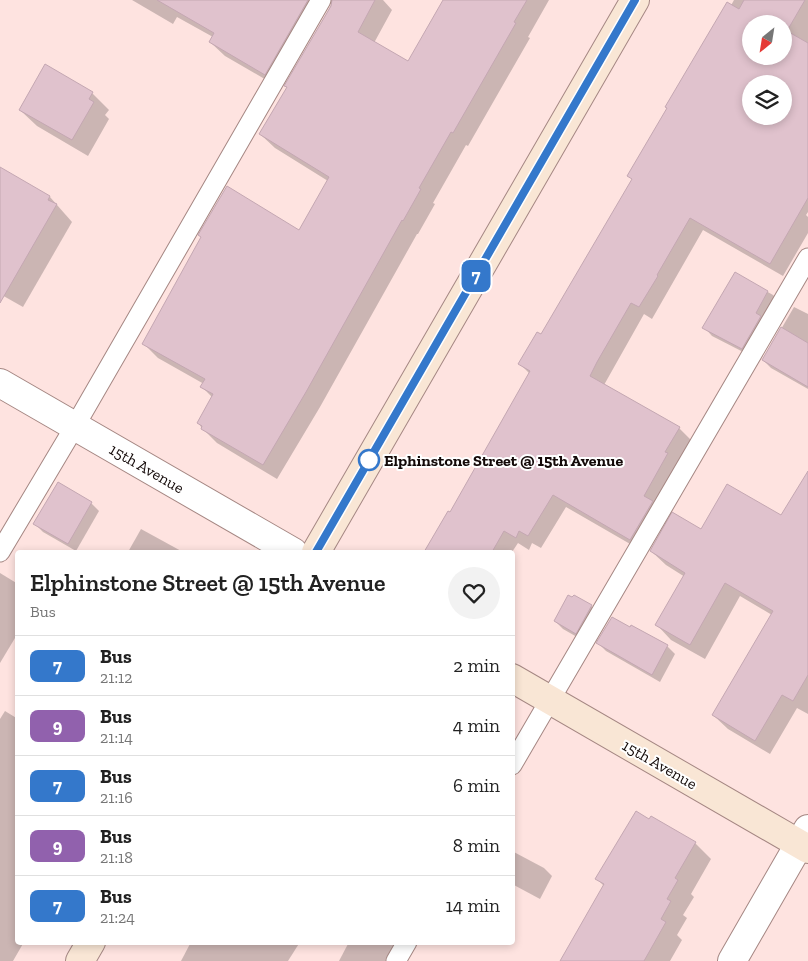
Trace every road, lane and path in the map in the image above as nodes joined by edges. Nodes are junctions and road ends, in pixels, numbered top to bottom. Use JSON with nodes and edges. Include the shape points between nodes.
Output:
{"nodes":[{"id":1,"x":321,"y":0,"type":"edge"},
{"id":2,"x":635,"y":0,"type":"edge"},
{"id":3,"x":808,"y":258,"type":"edge"},
{"id":4,"x":0,"y":383,"type":"edge"},
{"id":5,"x":75,"y":426,"type":"junction"},
{"id":6,"x":290,"y":550,"type":"edge"},
{"id":7,"x":317,"y":550,"type":"edge"},
{"id":8,"x":0,"y":552,"type":"edge"},
{"id":9,"x":515,"y":680,"type":"edge"},
{"id":10,"x":551,"y":700,"type":"junction"},
{"id":11,"x":515,"y":760,"type":"edge"},
{"id":12,"x":805,"y":841,"type":"edge"},
{"id":13,"x":89,"y":945,"type":"edge"},
{"id":14,"x":405,"y":945,"type":"edge"},
{"id":15,"x":80,"y":961,"type":"edge"},
{"id":16,"x":396,"y":961,"type":"edge"},
{"id":17,"x":732,"y":961,"type":"edge"}],
"edges":[{"from":1,"to":5,"type":"lane"},
{"from":2,"to":7,"type":"street"},
{"from":3,"to":10,"type":"lane"},
{"from":4,"to":5,"type":"street","name":"15th Avenue"},
{"from":5,"to":6,"type":"street","name":"15th Avenue"},
{"from":5,"to":8,"type":"lane"},
{"from":9,"to":10,"type":"street","name":"15th Avenue"},
{"from":10,"to":11,"type":"lane"},
{"from":10,"to":12,"type":"street","name":"15th Avenue"},
{"from":12,"to":17,"type":"street"},
{"from":13,"to":15,"type":"street"},
{"from":14,"to":16,"type":"lane"}]}
